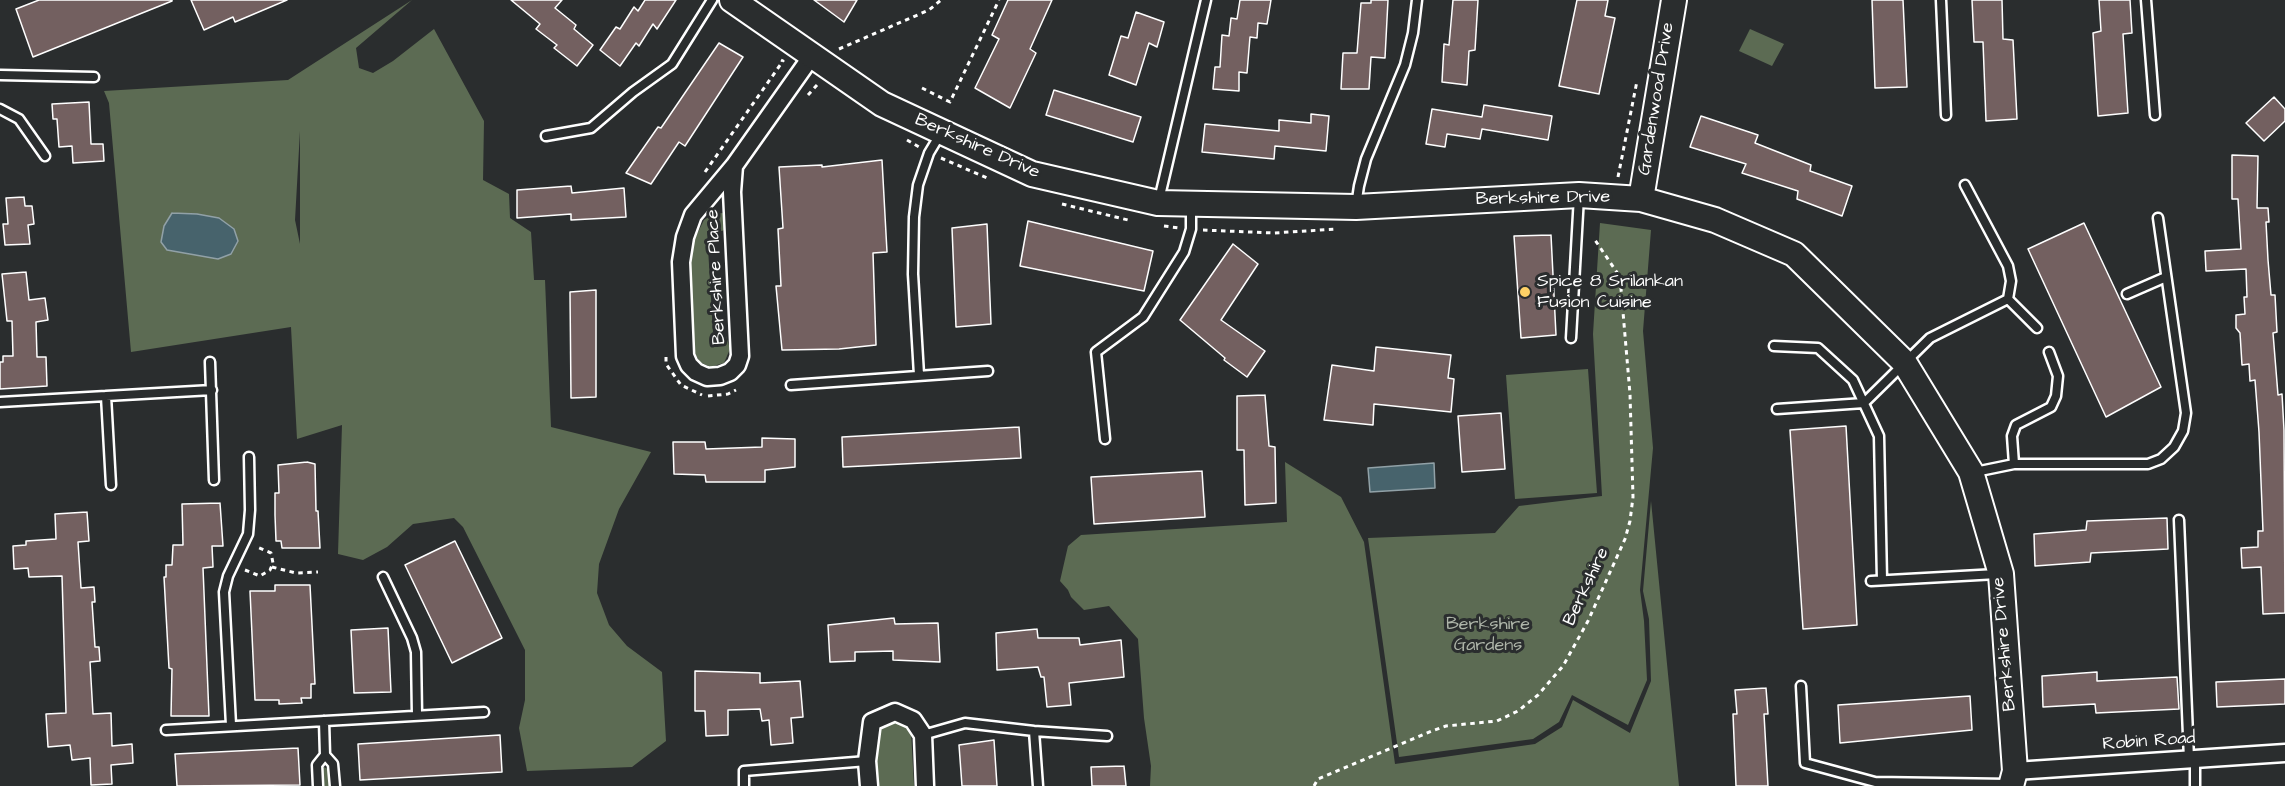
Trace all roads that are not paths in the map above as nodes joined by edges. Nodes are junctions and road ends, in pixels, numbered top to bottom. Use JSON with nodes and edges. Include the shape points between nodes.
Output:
{"nodes":[{"id":1,"x":712,"y":0,"type":"edge"},
{"id":2,"x":732,"y":0,"type":"edge"},
{"id":3,"x":1206,"y":0,"type":"edge"},
{"id":4,"x":1417,"y":0,"type":"edge"},
{"id":5,"x":1674,"y":0,"type":"edge"},
{"id":6,"x":1941,"y":0,"type":"edge"},
{"id":7,"x":2146,"y":0,"type":"edge"},
{"id":8,"x":811,"y":57,"type":"junction"},
{"id":9,"x":0,"y":75,"type":"edge"},
{"id":10,"x":94,"y":77,"type":"dead end"},
{"id":11,"x":0,"y":109,"type":"edge"},
{"id":12,"x":1946,"y":115,"type":"dead end"},
{"id":13,"x":2155,"y":115,"type":"dead end"},
{"id":14,"x":546,"y":136,"type":"dead end"},
{"id":15,"x":935,"y":142,"type":"junction"},
{"id":16,"x":45,"y":156,"type":"dead end"},
{"id":17,"x":734,"y":166,"type":"junction"},
{"id":18,"x":1965,"y":184,"type":"dead end"},
{"id":19,"x":1579,"y":195,"type":"junction"},
{"id":20,"x":1641,"y":199,"type":"junction"},
{"id":21,"x":1158,"y":203,"type":"junction"},
{"id":22,"x":1191,"y":204,"type":"junction"},
{"id":23,"x":1356,"y":207,"type":"junction"},
{"id":24,"x":2158,"y":218,"type":"dead end"},
{"id":25,"x":2166,"y":277,"type":"junction"},
{"id":26,"x":2127,"y":294,"type":"dead end"},
{"id":27,"x":2008,"y":299,"type":"junction"},
{"id":28,"x":2037,"y":328,"type":"dead end"},
{"id":29,"x":1571,"y":338,"type":"dead end"},
{"id":30,"x":1774,"y":346,"type":"dead end"},
{"id":31,"x":2049,"y":352,"type":"dead end"},
{"id":32,"x":210,"y":362,"type":"dead end"},
{"id":33,"x":1904,"y":362,"type":"junction"},
{"id":34,"x":988,"y":371,"type":"dead end"},
{"id":35,"x":919,"y":375,"type":"junction"},
{"id":36,"x":791,"y":385,"type":"dead end"},
{"id":37,"x":212,"y":390,"type":"junction"},
{"id":38,"x":106,"y":396,"type":"junction"},
{"id":39,"x":0,"y":402,"type":"edge"},
{"id":40,"x":1864,"y":403,"type":"junction"},
{"id":41,"x":1777,"y":409,"type":"dead end"},
{"id":42,"x":1105,"y":439,"type":"dead end"},
{"id":43,"x":249,"y":457,"type":"dead end"},
{"id":44,"x":2014,"y":464,"type":"junction"},
{"id":45,"x":1971,"y":472,"type":"junction"},
{"id":46,"x":214,"y":480,"type":"dead end"},
{"id":47,"x":111,"y":485,"type":"dead end"},
{"id":48,"x":2179,"y":520,"type":"dead end"},
{"id":49,"x":2001,"y":574,"type":"junction"},
{"id":50,"x":382,"y":577,"type":"dead end"},
{"id":51,"x":1882,"y":580,"type":"junction"},
{"id":52,"x":1870,"y":581,"type":"dead end"},
{"id":53,"x":1801,"y":686,"type":"dead end"},
{"id":54,"x":484,"y":712,"type":"dead end"},
{"id":55,"x":417,"y":715,"type":"junction"},
{"id":56,"x":324,"y":721,"type":"junction"},
{"id":57,"x":231,"y":725,"type":"junction"},
{"id":58,"x":166,"y":730,"type":"dead end"},
{"id":59,"x":1034,"y":731,"type":"junction"},
{"id":60,"x":923,"y":735,"type":"junction"},
{"id":61,"x":1107,"y":736,"type":"dead end"},
{"id":62,"x":2285,"y":753,"type":"edge"},
{"id":63,"x":326,"y":755,"type":"junction"},
{"id":64,"x":2192,"y":759,"type":"junction"},
{"id":65,"x":867,"y":761,"type":"junction"},
{"id":66,"x":2013,"y":780,"type":"edge"},
{"id":67,"x":318,"y":786,"type":"edge"},
{"id":68,"x":335,"y":786,"type":"edge"},
{"id":69,"x":744,"y":786,"type":"edge"},
{"id":70,"x":869,"y":786,"type":"edge"},
{"id":71,"x":925,"y":786,"type":"edge"},
{"id":72,"x":1038,"y":786,"type":"edge"},
{"id":73,"x":2195,"y":786,"type":"edge"}],
"edges":[{"from":1,"to":14,"type":"lane","via":[[672,64],[591,128]]},
{"from":2,"to":8,"type":"street","name":"Berkshire Drive"},
{"from":3,"to":21,"type":"lane"},
{"from":4,"to":23,"type":"lane","via":[[1405,64],[1366,159]]},
{"from":5,"to":20,"type":"street","name":"Gardenwood Drive"},
{"from":6,"to":12,"type":"lane"},
{"from":7,"to":13,"type":"lane"},
{"from":8,"to":15,"type":"street","name":"Berkshire Drive"},
{"from":8,"to":17,"type":"street","name":"Berkshire Place"},
{"from":9,"to":10,"type":"lane"},
{"from":11,"to":16,"type":"lane","via":[[19,119]]},
{"from":15,"to":21,"type":"street","name":"Berkshire Drive","via":[[1032,174]]},
{"from":15,"to":35,"type":"lane","via":[[918,185],[915,217],[913,274]]},
{"from":17,"to":17,"type":"street","name":"Berkshire Place","via":[[693,215],[681,253],[686,356],[689,365],[707,377],[730,372],[740,356]]},
{"from":18,"to":27,"type":"lane","via":[[2008,266]]},
{"from":19,"to":20,"type":"street","name":"Berkshire Drive"},
{"from":19,"to":23,"type":"street","name":"Berkshire Drive"},
{"from":19,"to":29,"type":"lane"},
{"from":20,"to":33,"type":"street","name":"Berkshire Drive","via":[[1714,220],[1794,254]]},
{"from":21,"to":22,"type":"street","name":"Berkshire Drive"},
{"from":22,"to":23,"type":"street","name":"Berkshire Drive"},
{"from":22,"to":42,"type":"lane","via":[[1191,229],[1184,252],[1143,317],[1096,352]]},
{"from":24,"to":25,"type":"lane"},
{"from":25,"to":26,"type":"lane"},
{"from":25,"to":44,"type":"lane","via":[[2186,413],[2183,431],[2174,447],[2148,464]]},
{"from":27,"to":28,"type":"lane"},
{"from":27,"to":33,"type":"lane","via":[[1930,338]]},
{"from":30,"to":40,"type":"lane","via":[[1818,348],[1853,380]]},
{"from":31,"to":44,"type":"lane","via":[[2058,376],[2056,396],[2052,407],[2016,425],[2012,436]]},
{"from":32,"to":37,"type":"lane"},
{"from":33,"to":40,"type":"lane"},
{"from":33,"to":45,"type":"street","name":"Berkshire Drive"},
{"from":34,"to":35,"type":"lane"},
{"from":35,"to":36,"type":"lane"},
{"from":37,"to":38,"type":"lane"},
{"from":37,"to":46,"type":"lane"},
{"from":38,"to":39,"type":"lane"},
{"from":38,"to":47,"type":"lane"},
{"from":40,"to":41,"type":"lane"},
{"from":40,"to":51,"type":"lane","via":[[1879,436]]},
{"from":43,"to":57,"type":"lane","via":[[248,534],[224,592]]},
{"from":44,"to":45,"type":"lane"},
{"from":45,"to":49,"type":"street","name":"Berkshire Drive"},
{"from":48,"to":64,"type":"lane"},
{"from":49,"to":51,"type":"lane"},
{"from":49,"to":66,"type":"street","name":"Berkshire Drive"},
{"from":50,"to":55,"type":"lane","via":[[416,652]]},
{"from":51,"to":52,"type":"lane"},
{"from":53,"to":66,"type":"lane","via":[[1805,763],[1875,782]]},
{"from":54,"to":55,"type":"lane"},
{"from":55,"to":56,"type":"lane"},
{"from":56,"to":57,"type":"lane"},
{"from":56,"to":63,"type":"lane"},
{"from":57,"to":58,"type":"lane"},
{"from":59,"to":60,"type":"lane","via":[[965,723]]},
{"from":59,"to":61,"type":"lane"},
{"from":59,"to":72,"type":"lane"},
{"from":60,"to":65,"type":"street","via":[[913,720],[895,712],[872,722]]},
{"from":60,"to":71,"type":"street"},
{"from":62,"to":64,"type":"street","name":"Robin Road"},
{"from":63,"to":67,"type":"lane","via":[[317,765]]},
{"from":63,"to":68,"type":"lane","via":[[333,764]]},
{"from":64,"to":66,"type":"street","name":"Robin Road"},
{"from":64,"to":73,"type":"lane"},
{"from":65,"to":69,"type":"lane","via":[[744,771]]},
{"from":65,"to":70,"type":"street"}]}
